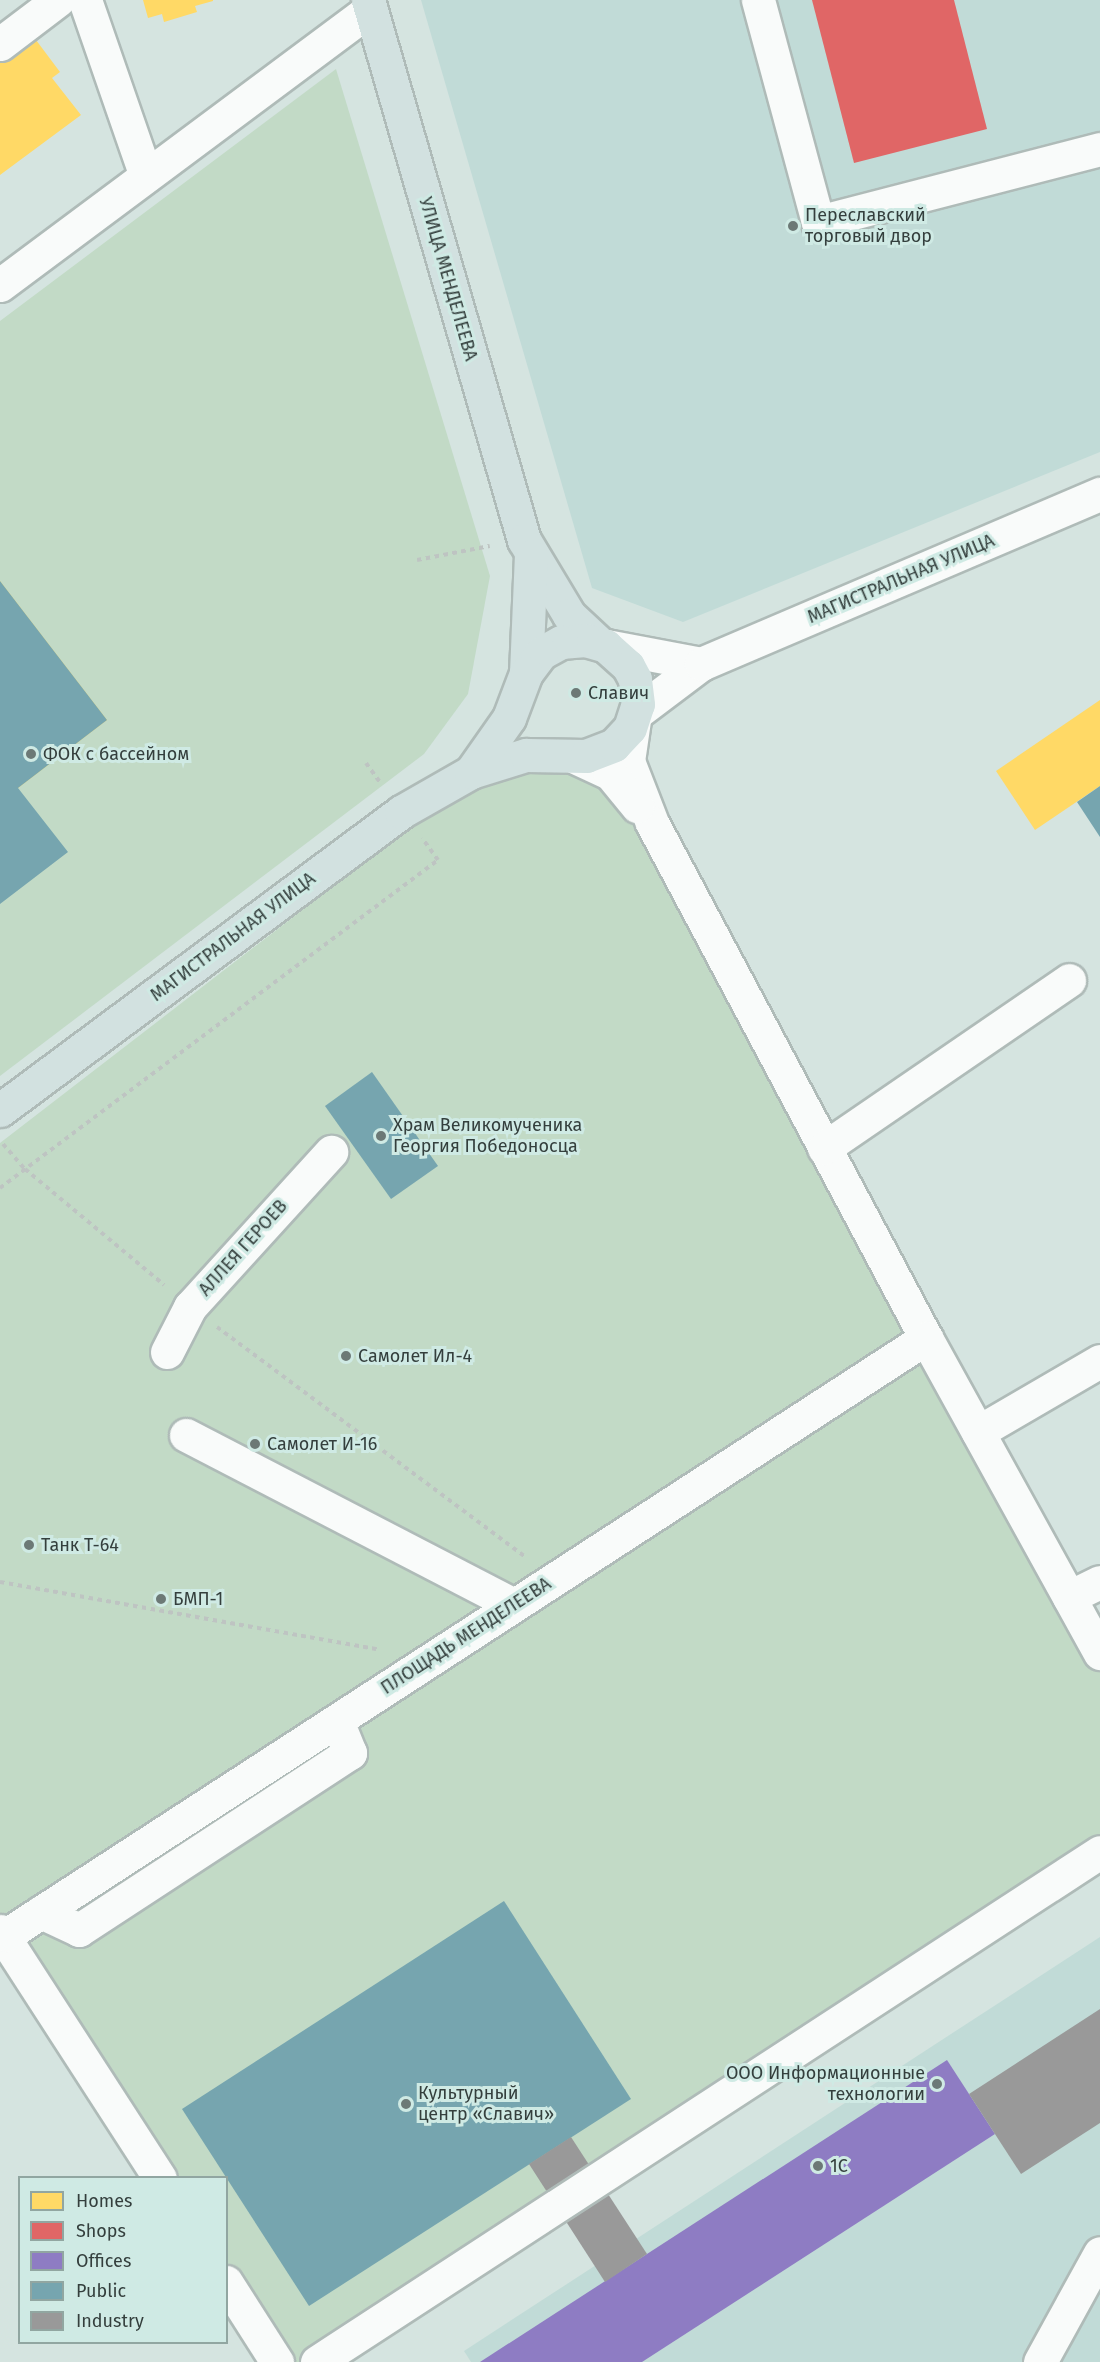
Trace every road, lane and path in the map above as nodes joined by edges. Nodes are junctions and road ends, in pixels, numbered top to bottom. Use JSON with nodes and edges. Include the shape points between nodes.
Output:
{"nodes":[{"id":1,"x":58,"y":0,"type":"edge"},
{"id":2,"x":85,"y":0,"type":"edge"},
{"id":3,"x":758,"y":0,"type":"edge"},
{"id":4,"x":369,"y":4,"type":"edge"},
{"id":5,"x":0,"y":44,"type":"edge"},
{"id":6,"x":1100,"y":149,"type":"edge"},
{"id":7,"x":146,"y":176,"type":"junction"},
{"id":8,"x":0,"y":285,"type":"edge"},
{"id":9,"x":1100,"y":494,"type":"edge"},
{"id":10,"x":528,"y":548,"type":"junction"},
{"id":11,"x":417,"y":560,"type":"dead end"},
{"id":12,"x":602,"y":644,"type":"junction"},
{"id":13,"x":701,"y":664,"type":"junction"},
{"id":14,"x":523,"y":681,"type":"junction"},
{"id":15,"x":635,"y":717,"type":"junction"},
{"id":16,"x":570,"y":756,"type":"junction"},
{"id":17,"x":366,"y":763,"type":"dead end"},
{"id":18,"x":471,"y":772,"type":"junction"},
{"id":19,"x":401,"y":812,"type":"junction"},
{"id":20,"x":652,"y":823,"type":"junction"},
{"id":21,"x":1069,"y":980,"type":"dead end"},
{"id":22,"x":0,"y":1110,"type":"edge"},
{"id":23,"x":0,"y":1142,"type":"edge"},
{"id":24,"x":824,"y":1148,"type":"junction"},
{"id":25,"x":331,"y":1152,"type":"dead end"},
{"id":26,"x":25,"y":1169,"type":"junction"},
{"id":27,"x":0,"y":1188,"type":"edge"},
{"id":28,"x":190,"y":1307,"type":"junction"},
{"id":29,"x":926,"y":1338,"type":"junction"},
{"id":30,"x":167,"y":1352,"type":"dead end"},
{"id":31,"x":1100,"y":1361,"type":"edge"},
{"id":32,"x":978,"y":1432,"type":"junction"},
{"id":33,"x":186,"y":1436,"type":"dead end"},
{"id":34,"x":555,"y":1579,"type":"junction"},
{"id":35,"x":0,"y":1582,"type":"edge"},
{"id":36,"x":1100,"y":1582,"type":"edge"},
{"id":37,"x":1069,"y":1597,"type":"junction"},
{"id":38,"x":514,"y":1605,"type":"junction"},
{"id":39,"x":1100,"y":1653,"type":"edge"},
{"id":40,"x":432,"y":1659,"type":"junction"},
{"id":41,"x":1100,"y":1852,"type":"edge"},
{"id":42,"x":3,"y":1933,"type":"edge"},
{"id":43,"x":159,"y":2176,"type":"edge"},
{"id":44,"x":1100,"y":2253,"type":"edge"},
{"id":45,"x":228,"y":2285,"type":"edge"},
{"id":46,"x":277,"y":2362,"type":"edge"},
{"id":47,"x":318,"y":2362,"type":"edge"},
{"id":48,"x":1040,"y":2362,"type":"edge"}],
"edges":[{"from":1,"to":5,"type":"street"},
{"from":2,"to":7,"type":"street"},
{"from":3,"to":6,"type":"street","via":[[818,222]]},
{"from":4,"to":7,"type":"street"},
{"from":4,"to":10,"type":"main road","name":"УЛИЦА МЕНДЕЛЕЕВА"},
{"from":7,"to":8,"type":"street"},
{"from":9,"to":13,"type":"street","name":"МАГИСТРАЛЬНАЯ УЛИЦА"},
{"from":10,"to":11,"type":"path"},
{"from":10,"to":12,"type":"main road","via":[[568,615]]},
{"from":10,"to":14,"type":"main road"},
{"from":12,"to":13,"type":"street"},
{"from":12,"to":14,"type":"main road","via":[[575,640],[551,646]]},
{"from":12,"to":15,"type":"main road","via":[[628,666],[635,679]]},
{"from":13,"to":15,"type":"street","name":"МАГИСТРАЛЬНАЯ УЛИЦА"},
{"from":14,"to":16,"type":"main road","via":[[523,717],[530,730],[545,746]]},
{"from":14,"to":18,"type":"main road","via":[[509,718]]},
{"from":15,"to":16,"type":"main road","via":[[622,738],[606,750]]},
{"from":15,"to":20,"type":"street","via":[[628,761]]},
{"from":16,"to":18,"type":"main road","via":[[526,755]]},
{"from":16,"to":20,"type":"street","via":[[610,773]]},
{"from":17,"to":19,"type":"path"},
{"from":18,"to":19,"type":"main road","name":"МАГИСТРАЛЬНАЯ УЛИЦА"},
{"from":19,"to":22,"type":"main road","name":"МАГИСТРАЛЬНАЯ УЛИЦА"},
{"from":19,"to":26,"type":"path","via":[[438,860]]},
{"from":20,"to":24,"type":"street"},
{"from":21,"to":24,"type":"street"},
{"from":23,"to":26,"type":"path"},
{"from":24,"to":29,"type":"street","via":[[836,1186]]},
{"from":25,"to":28,"type":"street","name":"АЛЛЕЯ ГЕРОЕВ"},
{"from":26,"to":27,"type":"path"},
{"from":26,"to":28,"type":"path"},
{"from":28,"to":30,"type":"street","name":"АЛЛЕЯ ГЕРОЕВ"},
{"from":28,"to":34,"type":"path"},
{"from":29,"to":32,"type":"street"},
{"from":29,"to":34,"type":"street","name":"ПЛОЩАДЬ МЕНДЕЛЕЕВА","via":[[608,1532]]},
{"from":31,"to":32,"type":"street"},
{"from":32,"to":37,"type":"street"},
{"from":33,"to":38,"type":"street"},
{"from":34,"to":38,"type":"street","name":"ПЛОЩАДЬ МЕНДЕЛЕЕВА"},
{"from":35,"to":40,"type":"path"},
{"from":36,"to":37,"type":"street"},
{"from":37,"to":39,"type":"street"},
{"from":38,"to":40,"type":"street","name":"ПЛОЩАДЬ МЕНДЕЛЕЕВА"},
{"from":40,"to":42,"type":"street","name":"ПЛОЩАДЬ МЕНДЕЛЕЕВА"},
{"from":41,"to":47,"type":"street"},
{"from":42,"to":43,"type":"street"},
{"from":44,"to":48,"type":"street"},
{"from":45,"to":46,"type":"street"}]}
